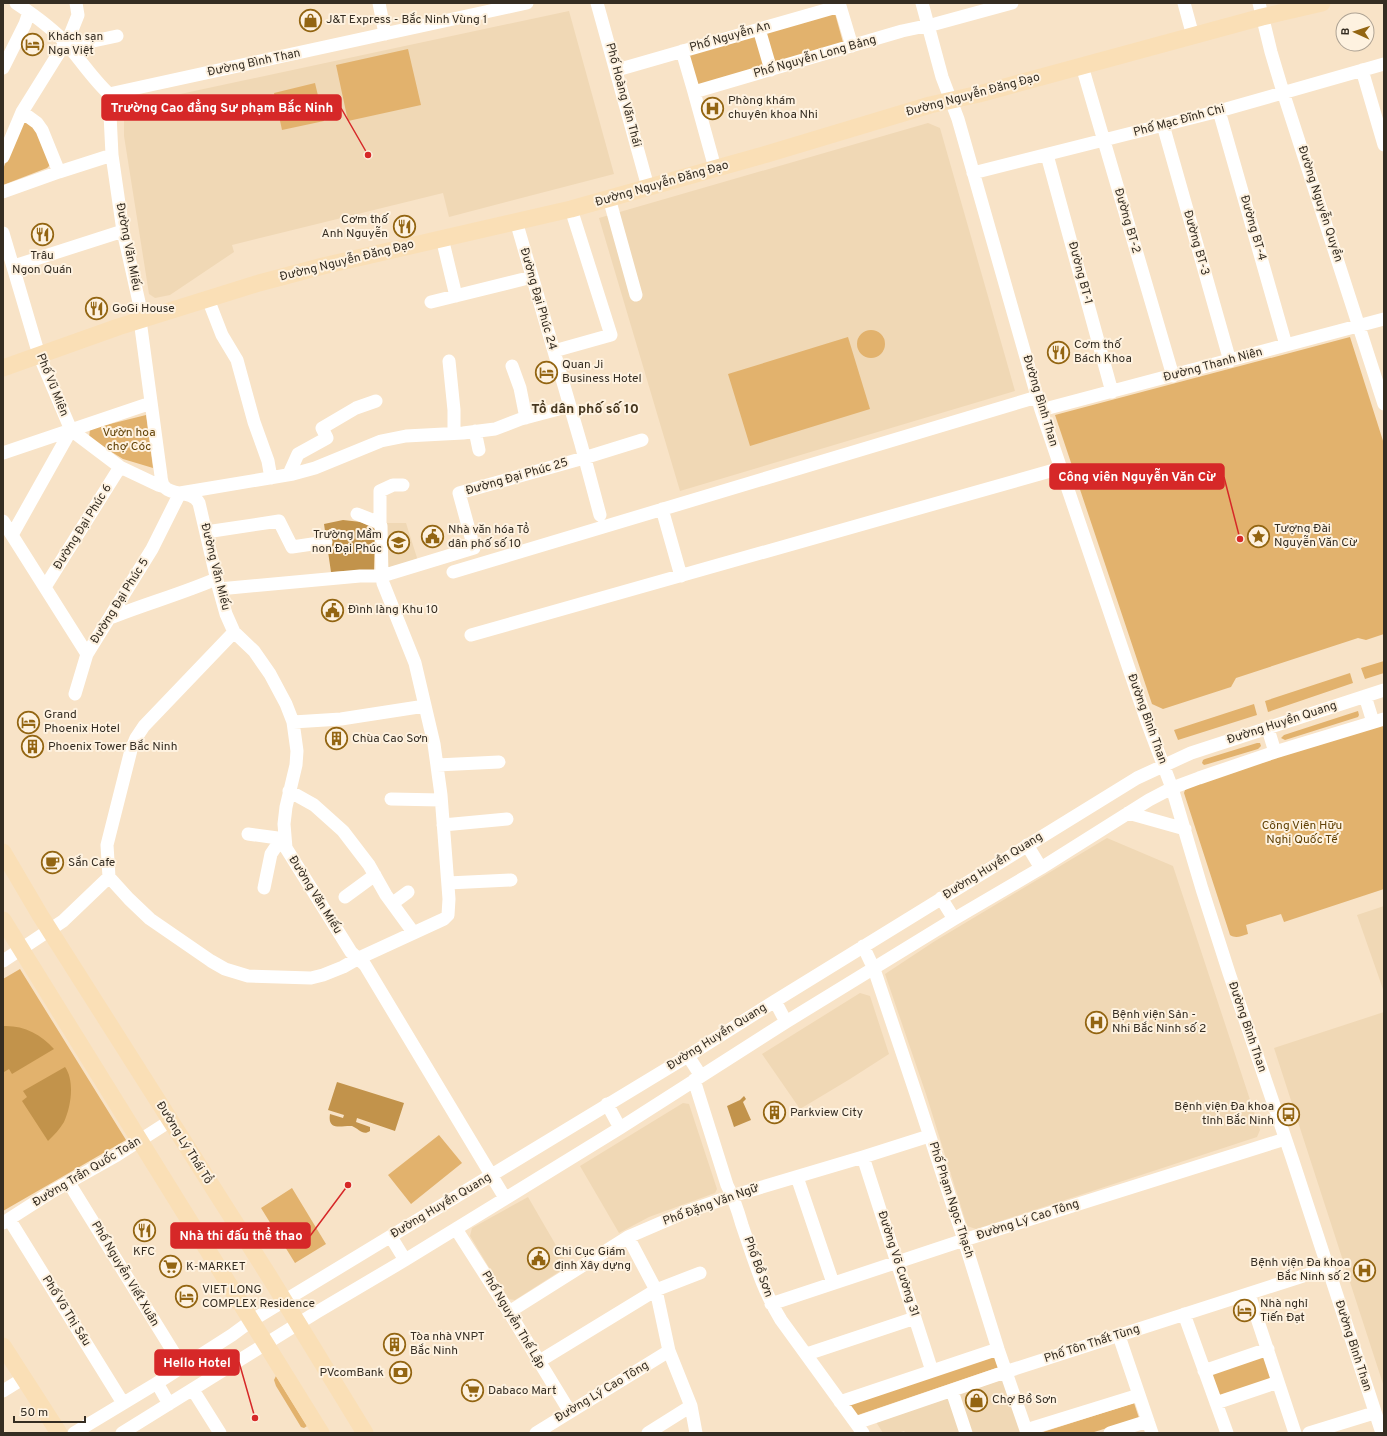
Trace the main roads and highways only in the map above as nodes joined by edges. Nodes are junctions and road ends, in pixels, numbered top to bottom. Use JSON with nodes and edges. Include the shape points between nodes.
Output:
{"nodes":[{"id":1,"x":1322,"y":3,"type":"edge"},
{"id":2,"x":1260,"y":10,"type":"edge"},
{"id":3,"x":3,"y":368,"type":"edge"},
{"id":4,"x":3,"y":852,"type":"edge"},
{"id":5,"x":3,"y":920,"type":"edge"},
{"id":6,"x":3,"y":1346,"type":"edge"},
{"id":7,"x":59,"y":1433,"type":"edge"},
{"id":8,"x":321,"y":1433,"type":"edge"},
{"id":9,"x":365,"y":1433,"type":"edge"}],
"edges":[{"from":1,"to":2,"type":"main road","name":"Đường Nguyễn Đăng Đạo"},
{"from":2,"to":3,"type":"main road","name":"Đường Nguyễn Đăng Đạo","via":[[1193,36],[930,105],[571,209],[259,283],[140,320]]},
{"from":4,"to":9,"type":"main road","name":"Đường Lý Thái Tổ"},
{"from":5,"to":8,"type":"main road"},
{"from":6,"to":7,"type":"main road"}]}
